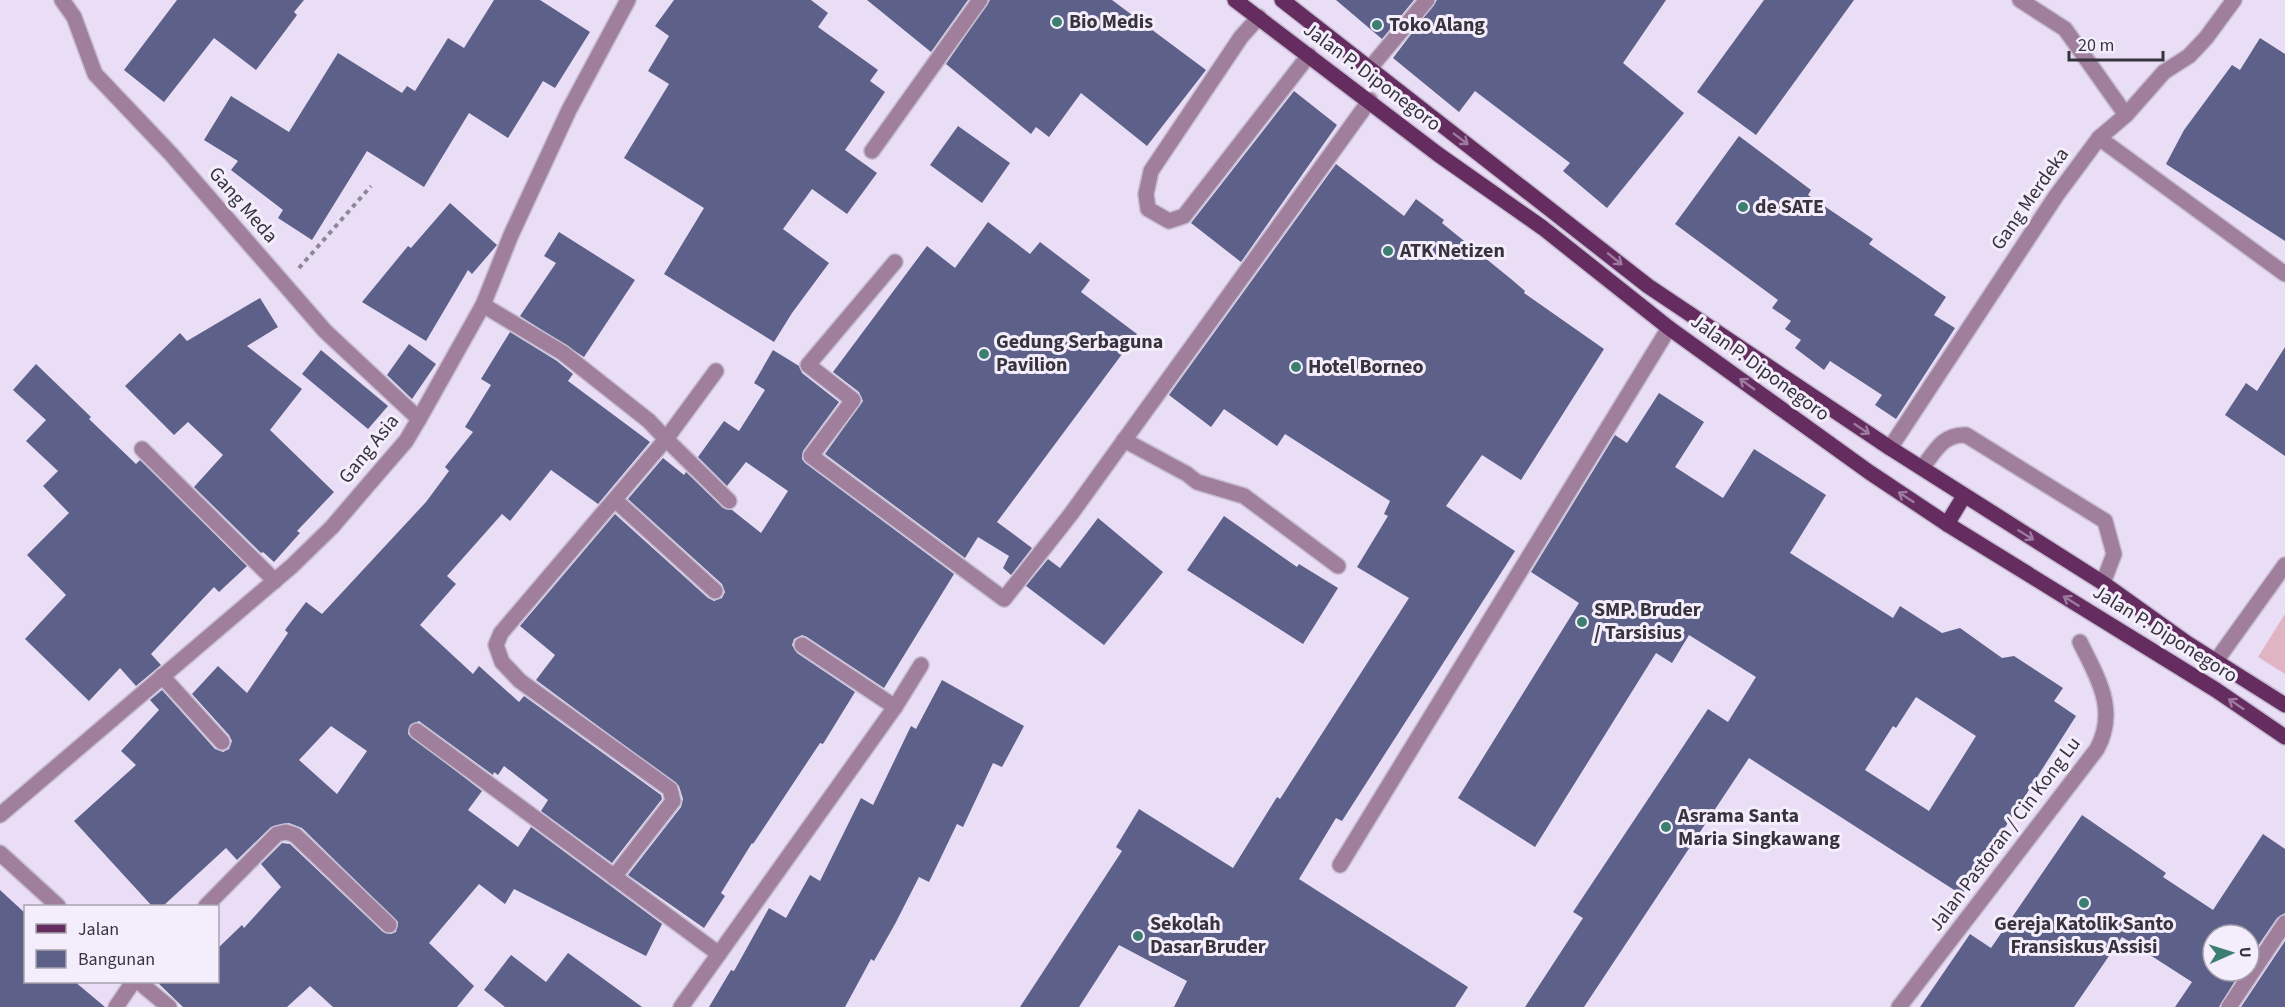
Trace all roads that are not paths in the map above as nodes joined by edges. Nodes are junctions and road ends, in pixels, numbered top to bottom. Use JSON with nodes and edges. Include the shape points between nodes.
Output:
{"nodes":[{"id":1,"x":62,"y":0,"type":"edge"},
{"id":2,"x":628,"y":0,"type":"edge"},
{"id":3,"x":980,"y":0,"type":"edge"},
{"id":4,"x":1235,"y":0,"type":"edge"},
{"id":5,"x":1282,"y":0,"type":"edge"},
{"id":6,"x":1427,"y":0,"type":"edge"},
{"id":7,"x":2020,"y":0,"type":"edge"},
{"id":8,"x":2234,"y":0,"type":"edge"},
{"id":9,"x":1258,"y":17,"type":"junction"},
{"id":10,"x":1309,"y":56,"type":"junction"},
{"id":11,"x":1370,"y":68,"type":"junction"},
{"id":12,"x":1370,"y":100,"type":"junction"},
{"id":13,"x":2126,"y":115,"type":"junction"},
{"id":14,"x":2099,"y":138,"type":"junction"},
{"id":15,"x":872,"y":151,"type":"dead end"},
{"id":16,"x":895,"y":262,"type":"dead end"},
{"id":17,"x":2285,"y":274,"type":"edge"},
{"id":18,"x":483,"y":305,"type":"junction"},
{"id":19,"x":1669,"y":328,"type":"junction"},
{"id":20,"x":716,"y":371,"type":"dead end"},
{"id":21,"x":419,"y":419,"type":"junction"},
{"id":22,"x":666,"y":439,"type":"junction"},
{"id":23,"x":1124,"y":440,"type":"junction"},
{"id":24,"x":1890,"y":448,"type":"junction"},
{"id":25,"x":142,"y":449,"type":"dead end"},
{"id":26,"x":1922,"y":468,"type":"junction"},
{"id":27,"x":1964,"y":496,"type":"junction"},
{"id":28,"x":615,"y":500,"type":"junction"},
{"id":29,"x":729,"y":501,"type":"dead end"},
{"id":30,"x":1947,"y":524,"type":"junction"},
{"id":31,"x":2285,"y":565,"type":"edge"},
{"id":32,"x":1338,"y":566,"type":"dead end"},
{"id":33,"x":275,"y":581,"type":"junction"},
{"id":34,"x":2103,"y":583,"type":"junction"},
{"id":35,"x":715,"y":591,"type":"dead end"},
{"id":36,"x":2080,"y":642,"type":"dead end"},
{"id":37,"x":802,"y":645,"type":"dead end"},
{"id":38,"x":2216,"y":661,"type":"junction"},
{"id":39,"x":921,"y":665,"type":"dead end"},
{"id":40,"x":162,"y":676,"type":"junction"},
{"id":41,"x":2285,"y":705,"type":"edge"},
{"id":42,"x":895,"y":707,"type":"junction"},
{"id":43,"x":417,"y":731,"type":"dead end"},
{"id":44,"x":2285,"y":736,"type":"edge"},
{"id":45,"x":222,"y":742,"type":"dead end"},
{"id":46,"x":0,"y":815,"type":"edge"},
{"id":47,"x":0,"y":853,"type":"edge"},
{"id":48,"x":1340,"y":865,"type":"dead end"},
{"id":49,"x":614,"y":877,"type":"junction"},
{"id":50,"x":57,"y":905,"type":"edge"},
{"id":51,"x":207,"y":905,"type":"edge"},
{"id":52,"x":2285,"y":923,"type":"edge"},
{"id":53,"x":389,"y":925,"type":"dead end"},
{"id":54,"x":719,"y":954,"type":"junction"},
{"id":55,"x":132,"y":983,"type":"edge"},
{"id":56,"x":142,"y":983,"type":"edge"},
{"id":57,"x":116,"y":1007,"type":"edge"},
{"id":58,"x":169,"y":1007,"type":"edge"},
{"id":59,"x":681,"y":1007,"type":"edge"},
{"id":60,"x":1899,"y":1007,"type":"edge"},
{"id":61,"x":2229,"y":1007,"type":"edge"}],
"edges":[{"from":1,"to":21,"type":"street","name":"Gang Meda","via":[[74,17],[95,74],[171,154],[325,331]]},
{"from":2,"to":18,"type":"street","name":"Gang Asia","via":[[570,110]]},
{"from":3,"to":15,"type":"street"},
{"from":4,"to":9,"type":"main road","name":"Jalan P. Diponegoro"},
{"from":5,"to":11,"type":"main road","name":"Jalan P. Diponegoro"},
{"from":6,"to":11,"type":"street"},
{"from":7,"to":13,"type":"street","via":[[2065,29]]},
{"from":8,"to":13,"type":"street","name":"Gang Merdeka","via":[[2206,38],[2189,56],[2164,72]]},
{"from":9,"to":10,"type":"main road","name":"Jalan P. Diponegoro"},
{"from":9,"to":10,"type":"street","via":[[1151,171],[1146,194],[1148,209],[1159,218],[1169,221],[1184,216]]},
{"from":10,"to":12,"type":"main road","name":"Jalan P. Diponegoro"},
{"from":11,"to":24,"type":"main road","name":"Jalan P. Diponegoro","one_way":true,"via":[[1648,286]]},
{"from":12,"to":19,"type":"main road","name":"Jalan P. Diponegoro","via":[[1439,155],[1543,228]]},
{"from":12,"to":23,"type":"street"},
{"from":13,"to":14,"type":"street","name":"Gang Merdeka"},
{"from":14,"to":17,"type":"street"},
{"from":14,"to":24,"type":"street","name":"Gang Merdeka","via":[[2056,196]]},
{"from":16,"to":23,"type":"street","via":[[808,365],[853,400],[812,456],[1004,598]]},
{"from":18,"to":21,"type":"street","name":"Gang Asia"},
{"from":18,"to":22,"type":"street","via":[[563,353]]},
{"from":30,"to":19,"type":"main road","name":"Jalan P. Diponegoro","one_way":true},
{"from":19,"to":48,"type":"street"},
{"from":20,"to":22,"type":"street"},
{"from":21,"to":33,"type":"street","name":"Gang Asia","via":[[405,441],[332,526]]},
{"from":22,"to":28,"type":"street"},
{"from":22,"to":29,"type":"street"},
{"from":23,"to":32,"type":"street","via":[[1197,482],[1244,496]]},
{"from":24,"to":26,"type":"main road","name":"Jalan P. Diponegoro"},
{"from":25,"to":33,"type":"street"},
{"from":26,"to":27,"type":"main road","name":"Jalan P. Diponegoro"},
{"from":26,"to":34,"type":"street","via":[[1942,441],[1966,435],[2105,521],[2114,554]]},
{"from":27,"to":30,"type":"main road"},
{"from":27,"to":34,"type":"main road","name":"Jalan P. Diponegoro","one_way":true},
{"from":28,"to":35,"type":"street"},
{"from":28,"to":49,"type":"street","via":[[501,633],[496,645],[502,662],[520,681],[670,789],[673,801]]},
{"from":44,"to":30,"type":"main road","name":"Jalan P. Diponegoro","one_way":true},
{"from":31,"to":38,"type":"street"},
{"from":33,"to":40,"type":"street","name":"Gang Asia"},
{"from":34,"to":38,"type":"main road","name":"Jalan P. Diponegoro"},
{"from":36,"to":60,"type":"street","name":"Jalan Pastoran / Cin Kong Lu","via":[[2101,688],[2108,715],[2106,733]]},
{"from":37,"to":42,"type":"street"},
{"from":38,"to":41,"type":"main road","name":"Jalan P. Diponegoro"},
{"from":39,"to":42,"type":"street"},
{"from":40,"to":45,"type":"street"},
{"from":40,"to":46,"type":"street","name":"Gang Asia"},
{"from":42,"to":54,"type":"street"},
{"from":43,"to":49,"type":"street"},
{"from":47,"to":50,"type":"street"},
{"from":49,"to":54,"type":"street"},
{"from":51,"to":53,"type":"street","via":[[277,834],[286,832],[295,835]]},
{"from":52,"to":61,"type":"street"},
{"from":54,"to":59,"type":"street"},
{"from":55,"to":57,"type":"street"},
{"from":56,"to":58,"type":"street"}]}
